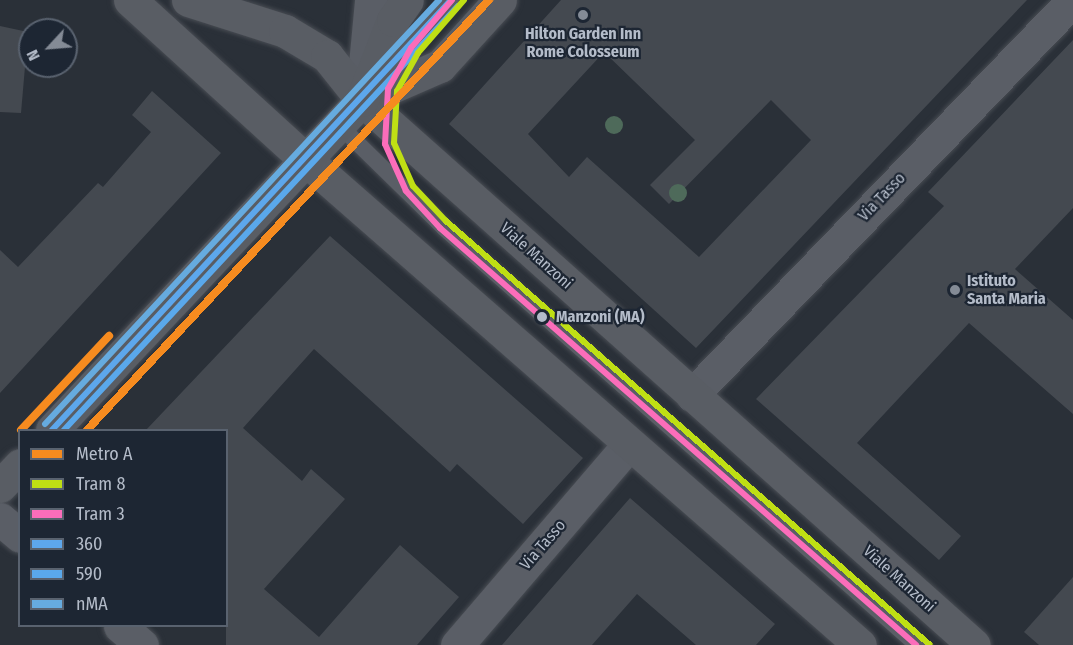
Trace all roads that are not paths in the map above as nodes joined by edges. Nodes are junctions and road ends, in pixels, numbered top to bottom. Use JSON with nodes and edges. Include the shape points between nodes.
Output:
{"nodes":[{"id":1,"x":130,"y":0,"type":"edge"},
{"id":2,"x":188,"y":0,"type":"edge"},
{"id":3,"x":371,"y":0,"type":"edge"},
{"id":4,"x":407,"y":0,"type":"edge"},
{"id":5,"x":451,"y":0,"type":"edge"},
{"id":6,"x":500,"y":0,"type":"edge"},
{"id":7,"x":1073,"y":0,"type":"edge"},
{"id":8,"x":362,"y":100,"type":"junction"},
{"id":9,"x":339,"y":125,"type":"junction"},
{"id":10,"x":306,"y":160,"type":"junction"},
{"id":11,"x":692,"y":395,"type":"junction"},
{"id":12,"x":53,"y":429,"type":"edge"},
{"id":13,"x":629,"y":444,"type":"junction"},
{"id":14,"x":18,"y":467,"type":"edge"},
{"id":15,"x":0,"y":486,"type":"edge"},
{"id":16,"x":0,"y":519,"type":"edge"},
{"id":17,"x":18,"y":534,"type":"edge"},
{"id":18,"x":121,"y":627,"type":"edge"},
{"id":19,"x":142,"y":645,"type":"edge"},
{"id":20,"x":457,"y":645,"type":"edge"},
{"id":21,"x":860,"y":645,"type":"edge"},
{"id":22,"x":917,"y":645,"type":"edge"},
{"id":23,"x":974,"y":645,"type":"edge"}],
"edges":[{"from":1,"to":10,"type":"main road"},
{"from":2,"to":8,"type":"main road","name":"Viale Manzoni","via":[[299,38],[340,69]]},
{"from":3,"to":8,"type":"street"},
{"from":4,"to":8,"type":"main road","via":[[393,20]]},
{"from":5,"to":8,"type":"lane"},
{"from":6,"to":8,"type":"main road","via":[[440,66]]},
{"from":7,"to":11,"type":"street","name":"Via Tasso"},
{"from":8,"to":9,"type":"main road"},
{"from":8,"to":11,"type":"main road","name":"Viale Manzoni"},
{"from":9,"to":10,"type":"main road"},
{"from":9,"to":22,"type":"lane","via":[[444,228]]},
{"from":10,"to":12,"type":"main road"},
{"from":10,"to":13,"type":"main road"},
{"from":11,"to":23,"type":"main road","name":"Viale Manzoni"},
{"from":13,"to":20,"type":"street","name":"Via Tasso"},
{"from":13,"to":21,"type":"main road"},
{"from":14,"to":15,"type":"main road"},
{"from":16,"to":17,"type":"street"},
{"from":18,"to":19,"type":"street"}]}
